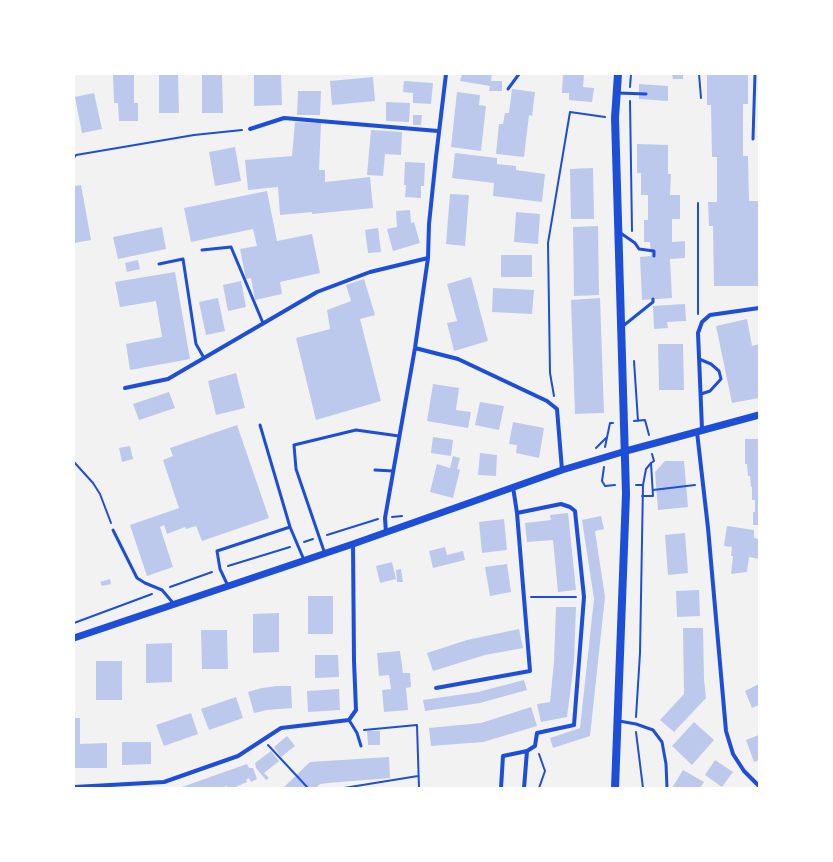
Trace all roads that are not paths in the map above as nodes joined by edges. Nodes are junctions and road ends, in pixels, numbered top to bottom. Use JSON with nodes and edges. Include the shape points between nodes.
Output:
{"nodes":[{"id":1,"x":446,"y":74,"type":"edge"},
{"id":2,"x":519,"y":74,"type":"edge"},
{"id":3,"x":618,"y":74,"type":"edge"},
{"id":4,"x":755,"y":74,"type":"edge"},
{"id":5,"x":508,"y":90,"type":"dead end"},
{"id":6,"x":617,"y":93,"type":"junction"},
{"id":7,"x":646,"y":94,"type":"dead end"},
{"id":8,"x":250,"y":129,"type":"road end"},
{"id":9,"x":438,"y":131,"type":"junction"},
{"id":10,"x":752,"y":139,"type":"dead end"},
{"id":11,"x":619,"y":232,"type":"junction"},
{"id":12,"x":202,"y":250,"type":"dead end"},
{"id":13,"x":654,"y":256,"type":"dead end"},
{"id":14,"x":428,"y":258,"type":"junction"},
{"id":15,"x":159,"y":264,"type":"dead end"},
{"id":16,"x":653,"y":299,"type":"dead end"},
{"id":17,"x":759,"y":308,"type":"edge"},
{"id":18,"x":263,"y":323,"type":"junction"},
{"id":19,"x":622,"y":328,"type":"junction"},
{"id":20,"x":415,"y":348,"type":"junction"},
{"id":21,"x":204,"y":358,"type":"junction"},
{"id":22,"x":699,"y":359,"type":"junction"},
{"id":23,"x":125,"y":388,"type":"dead end"},
{"id":24,"x":700,"y":394,"type":"junction"},
{"id":25,"x":759,"y":415,"type":"edge"},
{"id":26,"x":260,"y":425,"type":"dead end"},
{"id":27,"x":700,"y":430,"type":"junction"},
{"id":28,"x":399,"y":436,"type":"junction"},
{"id":29,"x":626,"y":451,"type":"junction"},
{"id":30,"x":375,"y":470,"type":"dead end"},
{"id":31,"x":562,"y":470,"type":"junction"},
{"id":32,"x":393,"y":471,"type":"junction"},
{"id":33,"x":513,"y":487,"type":"junction"},
{"id":34,"x":517,"y":513,"type":"junction"},
{"id":35,"x":290,"y":527,"type":"junction"},
{"id":36,"x":113,"y":530,"type":"road end"},
{"id":37,"x":386,"y":532,"type":"junction"},
{"id":38,"x":353,"y":544,"type":"junction"},
{"id":39,"x":324,"y":554,"type":"junction"},
{"id":40,"x":304,"y":560,"type":"junction"},
{"id":41,"x":228,"y":586,"type":"junction"},
{"id":42,"x":174,"y":604,"type":"junction"},
{"id":43,"x":74,"y":638,"type":"edge"},
{"id":44,"x":436,"y":688,"type":"dead end"},
{"id":45,"x":349,"y":720,"type":"junction"},
{"id":46,"x":617,"y":721,"type":"junction"},
{"id":47,"x":361,"y":746,"type":"dead end"},
{"id":48,"x":527,"y":751,"type":"junction"},
{"id":49,"x":759,"y":786,"type":"edge"},
{"id":50,"x":74,"y":787,"type":"edge"},
{"id":51,"x":501,"y":788,"type":"edge"},
{"id":52,"x":524,"y":788,"type":"edge"},
{"id":53,"x":615,"y":788,"type":"edge"},
{"id":54,"x":667,"y":788,"type":"edge"}],
"edges":[{"from":1,"to":9,"type":"street"},
{"from":2,"to":5,"type":"lane"},
{"from":3,"to":6,"type":"main road"},
{"from":4,"to":10,"type":"lane"},
{"from":6,"to":7,"type":"lane"},
{"from":6,"to":11,"type":"main road","via":[[615,118]]},
{"from":8,"to":9,"type":"street","via":[[284,118]]},
{"from":9,"to":14,"type":"street"},
{"from":11,"to":13,"type":"lane","via":[[635,242],[639,249],[654,251]]},
{"from":11,"to":19,"type":"main road"},
{"from":12,"to":18,"type":"lane","via":[[231,248]]},
{"from":14,"to":18,"type":"street","via":[[370,272],[317,292]]},
{"from":14,"to":20,"type":"street"},
{"from":15,"to":21,"type":"lane","via":[[183,259],[196,344]]},
{"from":16,"to":19,"type":"lane","via":[[653,302]]},
{"from":17,"to":22,"type":"street","via":[[710,315],[702,322],[698,333]]},
{"from":18,"to":21,"type":"street"},
{"from":19,"to":29,"type":"main road"},
{"from":20,"to":28,"type":"street"},
{"from":20,"to":31,"type":"street","via":[[458,359],[547,401],[557,409]]},
{"from":21,"to":23,"type":"street","via":[[168,379]]},
{"from":22,"to":24,"type":"street"},
{"from":22,"to":24,"type":"lane","via":[[719,371],[721,379],[710,391]]},
{"from":24,"to":27,"type":"street"},
{"from":25,"to":27,"type":"street"},
{"from":26,"to":35,"type":"lane"},
{"from":27,"to":29,"type":"street"},
{"from":27,"to":49,"type":"street","via":[[726,731],[733,754],[744,772]]},
{"from":28,"to":32,"type":"street"},
{"from":28,"to":39,"type":"lane","via":[[356,430],[294,445],[296,469]]},
{"from":29,"to":31,"type":"street"},
{"from":29,"to":46,"type":"main road"},
{"from":30,"to":32,"type":"lane"},
{"from":31,"to":33,"type":"street"},
{"from":32,"to":37,"type":"street","via":[[385,518]]},
{"from":33,"to":34,"type":"street"},
{"from":33,"to":37,"type":"street"},
{"from":34,"to":44,"type":"street","via":[[530,671]]},
{"from":34,"to":48,"type":"street","via":[[561,504],[575,511],[584,597],[574,725],[537,733],[535,746]]},
{"from":35,"to":40,"type":"lane"},
{"from":35,"to":41,"type":"lane","via":[[216,551],[220,569]]},
{"from":36,"to":42,"type":"lane","via":[[137,578],[162,590]]},
{"from":37,"to":38,"type":"street"},
{"from":38,"to":39,"type":"street"},
{"from":38,"to":45,"type":"street","via":[[356,710]]},
{"from":39,"to":40,"type":"street"},
{"from":40,"to":41,"type":"street"},
{"from":41,"to":42,"type":"street"},
{"from":42,"to":43,"type":"street"},
{"from":45,"to":47,"type":"lane"},
{"from":45,"to":50,"type":"street","via":[[281,728],[238,756],[164,782]]},
{"from":46,"to":53,"type":"main road"},
{"from":46,"to":54,"type":"lane","via":[[653,730],[662,742]]},
{"from":48,"to":51,"type":"street","via":[[503,756]]},
{"from":48,"to":52,"type":"street"}]}
